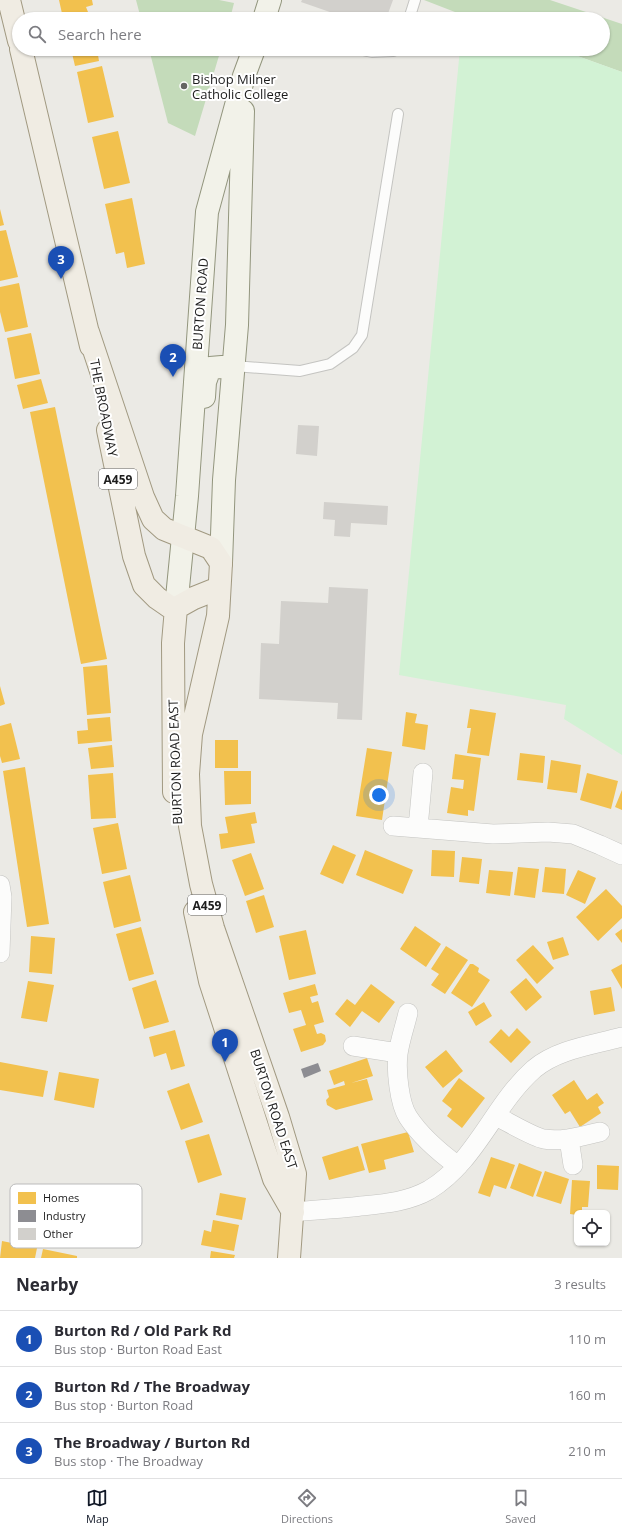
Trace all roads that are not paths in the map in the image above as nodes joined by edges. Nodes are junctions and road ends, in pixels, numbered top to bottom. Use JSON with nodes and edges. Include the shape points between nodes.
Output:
{"nodes":[{"id":1,"x":9,"y":0,"type":"edge"},
{"id":2,"x":270,"y":0,"type":"edge"},
{"id":3,"x":415,"y":0,"type":"edge"},
{"id":4,"x":12,"y":12,"type":"edge"},
{"id":5,"x":266,"y":12,"type":"edge"},
{"id":6,"x":411,"y":12,"type":"edge"},
{"id":7,"x":23,"y":56,"type":"edge"},
{"id":8,"x":251,"y":56,"type":"edge"},
{"id":9,"x":244,"y":76,"type":"junction"},
{"id":10,"x":398,"y":114,"type":"dead end"},
{"id":11,"x":88,"y":332,"type":"junction"},
{"id":12,"x":234,"y":366,"type":"junction"},
{"id":13,"x":187,"y":478,"type":"junction"},
{"id":14,"x":184,"y":536,"type":"junction"},
{"id":15,"x":221,"y":563,"type":"junction"},
{"id":16,"x":219,"y":588,"type":"junction"},
{"id":17,"x":176,"y":608,"type":"junction"},
{"id":18,"x":423,"y":773,"type":"dead end"},
{"id":19,"x":393,"y":826,"type":"dead end"},
{"id":20,"x":418,"y":828,"type":"junction"},
{"id":21,"x":622,"y":855,"type":"edge"},
{"id":22,"x":0,"y":885,"type":"edge"},
{"id":23,"x":0,"y":952,"type":"edge"},
{"id":24,"x":408,"y":1013,"type":"dead end"},
{"id":25,"x":622,"y":1037,"type":"edge"},
{"id":26,"x":353,"y":1046,"type":"dead end"},
{"id":27,"x":398,"y":1053,"type":"junction"},
{"id":28,"x":496,"y":1116,"type":"junction"},
{"id":29,"x":600,"y":1132,"type":"dead end"},
{"id":30,"x":570,"y":1139,"type":"junction"},
{"id":31,"x":573,"y":1165,"type":"dead end"},
{"id":32,"x":458,"y":1166,"type":"junction"},
{"id":33,"x":293,"y":1212,"type":"junction"},
{"id":34,"x":289,"y":1258,"type":"edge"}],
"edges":[{"from":1,"to":4,"type":"main road"},
{"from":2,"to":5,"type":"main road"},
{"from":3,"to":6,"type":"lane"},
{"from":7,"to":11,"type":"main road","name":"THE BROADWAY","number":"A459"},
{"from":8,"to":9,"type":"main road","name":"BURTON ROAD"},
{"from":9,"to":12,"type":"main road","name":"BURTON ROAD"},
{"from":9,"to":13,"type":"main road","name":"BURTON ROAD","via":[[207,212]]},
{"from":10,"to":12,"type":"lane","via":[[362,335],[353,348],[330,364],[300,371]]},
{"from":11,"to":14,"type":"main road","name":"THE BROADWAY","number":"A459","via":[[143,497],[153,519],[164,529]]},
{"from":11,"to":17,"type":"main road","name":"THE BROADWAY","number":"A459","via":[[134,556],[144,585],[157,598]]},
{"from":12,"to":13,"type":"main road","via":[[212,368],[208,371],[200,448],[194,468]]},
{"from":12,"to":15,"type":"main road","name":"BURTON ROAD","via":[[224,480]]},
{"from":13,"to":14,"type":"main road","name":"BURTON ROAD"},
{"from":14,"to":15,"type":"main road","name":"THE BROADWAY","number":"A459","via":[[211,548]]},
{"from":14,"to":17,"type":"main road","name":"BURTON ROAD"},
{"from":15,"to":16,"type":"main road","name":"BURTON ROAD EAST","number":"A459"},
{"from":16,"to":17,"type":"main road"},
{"from":16,"to":33,"type":"main road","name":"BURTON ROAD EAST","number":"A459","via":[[218,616],[191,734],[188,774],[190,826],[200,884],[213,928],[295,1174]]},
{"from":17,"to":33,"type":"main road","name":"BURTON ROAD EAST","number":"A459","via":[[173,643],[173,776],[181,858],[210,981],[274,1179]]},
{"from":18,"to":20,"type":"street"},
{"from":19,"to":20,"type":"street"},
{"from":20,"to":21,"type":"street","via":[[493,834],[573,834]]},
{"from":22,"to":23,"type":"street"},
{"from":24,"to":27,"type":"street"},
{"from":25,"to":28,"type":"street","via":[[575,1048],[535,1069]]},
{"from":26,"to":27,"type":"street"},
{"from":27,"to":32,"type":"street","via":[[397,1072],[407,1116],[436,1150]]},
{"from":28,"to":30,"type":"street","via":[[543,1139]]},
{"from":28,"to":32,"type":"street"},
{"from":29,"to":30,"type":"street"},
{"from":30,"to":31,"type":"street"},
{"from":32,"to":33,"type":"street","via":[[428,1190],[392,1203]]},
{"from":33,"to":34,"type":"main road","number":"A459"}]}
